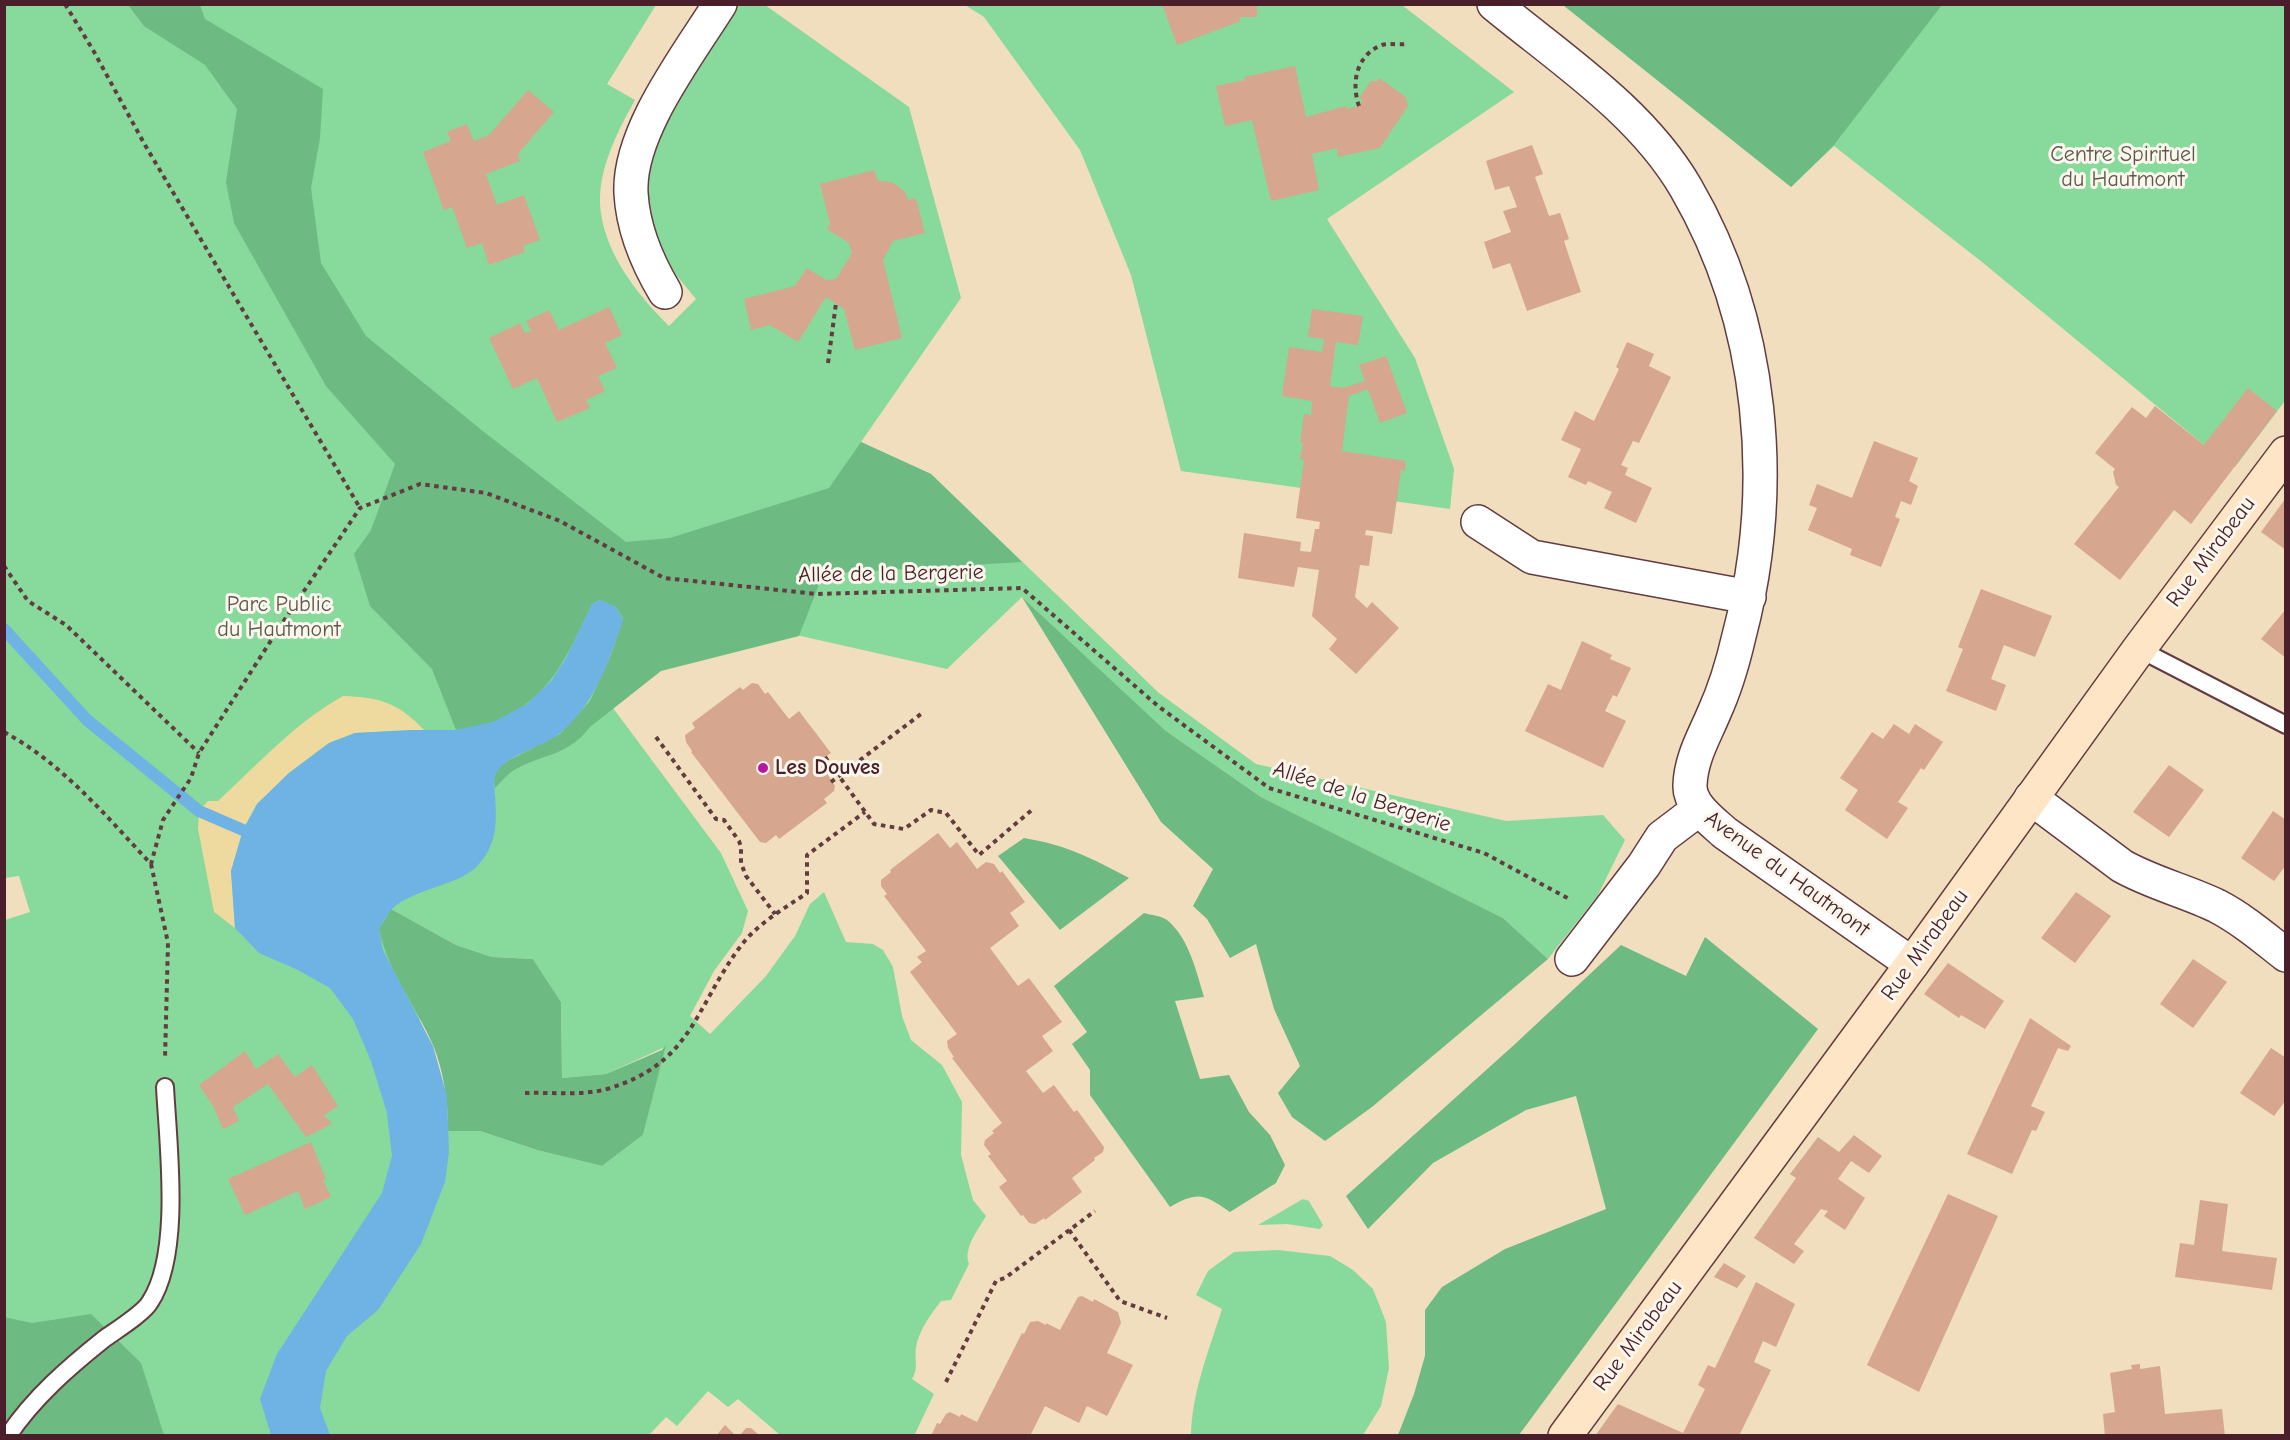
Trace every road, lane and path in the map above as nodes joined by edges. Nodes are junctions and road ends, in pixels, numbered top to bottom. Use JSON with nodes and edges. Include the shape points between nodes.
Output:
{"nodes":[{"id":1,"x":64,"y":4,"type":"edge"},
{"id":2,"x":720,"y":4,"type":"edge"},
{"id":3,"x":1494,"y":4,"type":"edge"},
{"id":4,"x":1406,"y":44,"type":"dead end"},
{"id":5,"x":1359,"y":106,"type":"dead end"},
{"id":6,"x":665,"y":292,"type":"dead end"},
{"id":7,"x":836,"y":303,"type":"dead end"},
{"id":8,"x":828,"y":363,"type":"dead end"},
{"id":9,"x":2286,"y":453,"type":"edge"},
{"id":10,"x":360,"y":508,"type":"junction"},
{"id":11,"x":1478,"y":522,"type":"dead end"},
{"id":12,"x":4,"y":566,"type":"edge"},
{"id":13,"x":1749,"y":597,"type":"junction"},
{"id":14,"x":2139,"y":649,"type":"junction"},
{"id":15,"x":921,"y":714,"type":"dead end"},
{"id":16,"x":2286,"y":725,"type":"edge"},
{"id":17,"x":4,"y":732,"type":"edge"},
{"id":18,"x":656,"y":737,"type":"dead end"},
{"id":19,"x":199,"y":753,"type":"junction"},
{"id":20,"x":825,"y":757,"type":"dead end"},
{"id":21,"x":838,"y":776,"type":"junction"},
{"id":22,"x":831,"y":782,"type":"dead end"},
{"id":23,"x":2031,"y":798,"type":"junction"},
{"id":24,"x":1034,"y":809,"type":"dead end"},
{"id":25,"x":1699,"y":809,"type":"junction"},
{"id":26,"x":865,"y":812,"type":"junction"},
{"id":27,"x":151,"y":864,"type":"junction"},
{"id":28,"x":775,"y":915,"type":"junction"},
{"id":29,"x":1604,"y":917,"type":"junction"},
{"id":30,"x":2286,"y":955,"type":"edge"},
{"id":31,"x":1572,"y":959,"type":"dead end"},
{"id":32,"x":1912,"y":964,"type":"junction"},
{"id":33,"x":165,"y":1087,"type":"joint"},
{"id":34,"x":525,"y":1093,"type":"dead end"},
{"id":35,"x":1095,"y":1211,"type":"dead end"},
{"id":36,"x":1069,"y":1230,"type":"junction"},
{"id":37,"x":1167,"y":1318,"type":"dead end"},
{"id":38,"x":946,"y":1382,"type":"dead end"},
{"id":39,"x":8,"y":1436,"type":"edge"},
{"id":40,"x":1565,"y":1436,"type":"edge"}],
"edges":[{"from":1,"to":10,"type":"path"},
{"from":2,"to":6,"type":"street","via":[[666,91],[638,147],[633,168],[634,220],[651,269]]},
{"from":3,"to":13,"type":"street","name":"Avenue du Hautmont","via":[[1620,108],[1648,138],[1685,186],[1714,243],[1739,319],[1758,414],[1759,512]]},
{"from":4,"to":5,"type":"path","via":[[1383,45],[1368,55],[1356,72],[1354,86]]},
{"from":7,"to":8,"type":"path"},
{"from":9,"to":14,"type":"main road","name":"Rue Mirabeau"},
{"from":10,"to":19,"type":"path"},
{"from":10,"to":29,"type":"path","name":"Allée de la Bergerie","via":[[420,484],[486,493],[560,521],[664,578],[817,594],[1022,588],[1158,706],[1269,788],[1484,853]]},
{"from":11,"to":13,"type":"street","via":[[1532,557]]},
{"from":12,"to":19,"type":"path","via":[[28,601],[66,625]]},
{"from":13,"to":25,"type":"street","name":"Avenue du Hautmont","via":[[1725,683],[1691,766],[1690,789]]},
{"from":14,"to":16,"type":"lane"},
{"from":14,"to":23,"type":"main road","name":"Rue Mirabeau"},
{"from":15,"to":21,"type":"path"},
{"from":17,"to":27,"type":"path","via":[[24,743],[84,793]]},
{"from":18,"to":28,"type":"path","via":[[716,819],[724,820],[739,842],[746,876]]},
{"from":19,"to":27,"type":"path","via":[[191,778],[163,820]]},
{"from":20,"to":21,"type":"path"},
{"from":21,"to":22,"type":"path"},
{"from":21,"to":26,"type":"path"},
{"from":23,"to":30,"type":"street","via":[[2122,866],[2233,915]]},
{"from":23,"to":32,"type":"main road","name":"Rue Mirabeau"},
{"from":24,"to":26,"type":"path","via":[[979,855],[946,813],[931,810],[904,829],[874,824]]},
{"from":25,"to":29,"type":"street","via":[[1662,837]]},
{"from":25,"to":32,"type":"street","name":"Avenue du Hautmont","via":[[1725,833]]},
{"from":26,"to":28,"type":"path","via":[[807,855],[807,893]]},
{"from":27,"to":33,"type":"path","via":[[168,943]]},
{"from":28,"to":34,"type":"path","via":[[759,925],[739,948],[690,1031],[671,1055],[644,1075],[605,1089]]},
{"from":29,"to":31,"type":"street"},
{"from":32,"to":40,"type":"main road","name":"Rue Mirabeau"},
{"from":33,"to":39,"type":"lane","via":[[170,1237],[164,1271],[150,1304],[78,1360],[22,1414]]},
{"from":35,"to":36,"type":"path"},
{"from":36,"to":37,"type":"path","via":[[1120,1301]]},
{"from":36,"to":38,"type":"path","via":[[996,1281]]}]}
